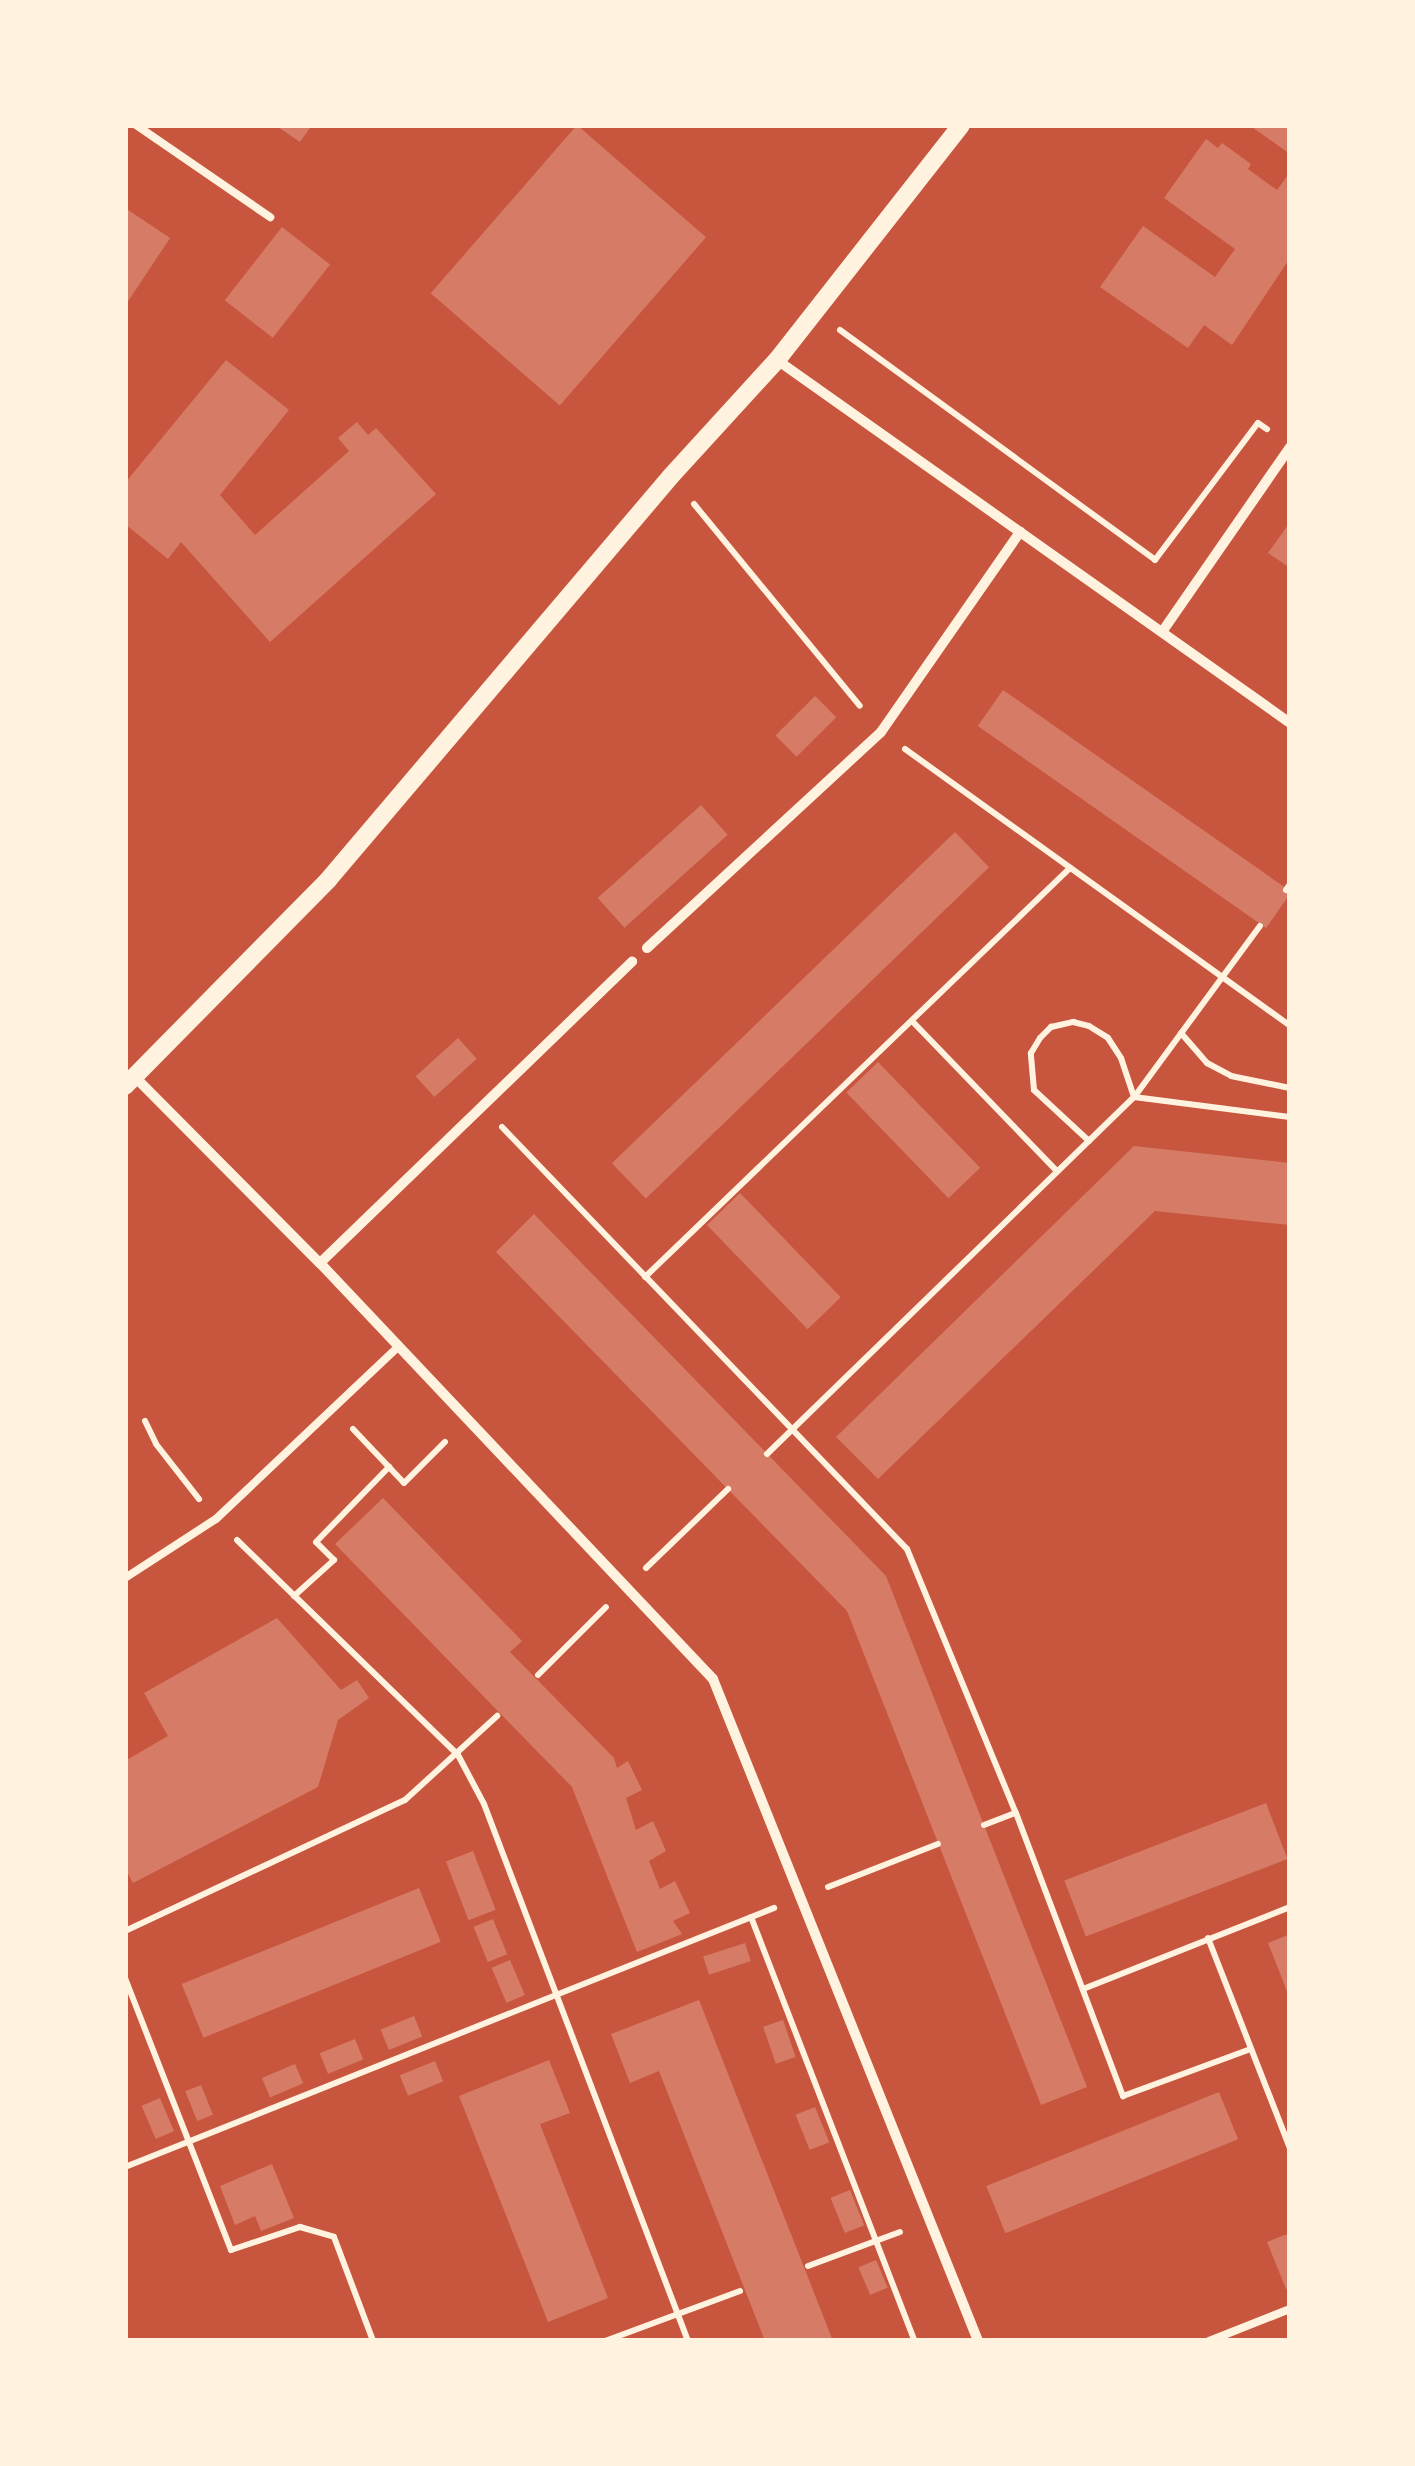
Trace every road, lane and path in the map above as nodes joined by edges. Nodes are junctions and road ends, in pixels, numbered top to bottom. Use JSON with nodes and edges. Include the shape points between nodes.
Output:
{"nodes":[{"id":1,"x":136,"y":125,"type":"edge"},
{"id":2,"x":961,"y":125,"type":"edge"},
{"id":3,"x":270,"y":217,"type":"dead end"},
{"id":4,"x":815,"y":311,"type":"junction"},
{"id":5,"x":777,"y":360,"type":"junction"},
{"id":6,"x":1274,"y":434,"type":"dead end"},
{"id":7,"x":1290,"y":447,"type":"edge"},
{"id":8,"x":671,"y":476,"type":"junction"},
{"id":9,"x":1020,"y":532,"type":"junction"},
{"id":10,"x":1162,"y":632,"type":"junction"},
{"id":11,"x":1290,"y":723,"type":"edge"},
{"id":12,"x":881,"y":732,"type":"junction"},
{"id":13,"x":1070,"y":868,"type":"junction"},
{"id":14,"x":1260,"y":926,"type":"dead end"},
{"id":15,"x":647,"y":948,"type":"dead end"},
{"id":16,"x":632,"y":962,"type":"dead end"},
{"id":17,"x":1222,"y":978,"type":"junction"},
{"id":18,"x":912,"y":1021,"type":"junction"},
{"id":19,"x":1290,"y":1026,"type":"edge"},
{"id":20,"x":1181,"y":1033,"type":"junction"},
{"id":21,"x":130,"y":1082,"type":"edge"},
{"id":22,"x":1290,"y":1088,"type":"edge"},
{"id":23,"x":1134,"y":1098,"type":"junction"},
{"id":24,"x":480,"y":1105,"type":"junction"},
{"id":25,"x":1290,"y":1117,"type":"edge"},
{"id":26,"x":1088,"y":1142,"type":"junction"},
{"id":27,"x":1058,"y":1172,"type":"junction"},
{"id":28,"x":320,"y":1263,"type":"junction"},
{"id":29,"x":645,"y":1277,"type":"junction"},
{"id":30,"x":399,"y":1346,"type":"junction"},
{"id":31,"x":333,"y":1408,"type":"junction"},
{"id":32,"x":145,"y":1420,"type":"dead end"},
{"id":33,"x":467,"y":1420,"type":"junction"},
{"id":34,"x":792,"y":1429,"type":"junction"},
{"id":35,"x":767,"y":1454,"type":"dead end"},
{"id":36,"x":389,"y":1466,"type":"junction"},
{"id":37,"x":728,"y":1489,"type":"dead end"},
{"id":38,"x":203,"y":1504,"type":"dead end"},
{"id":39,"x":232,"y":1536,"type":"dead end"},
{"id":40,"x":642,"y":1572,"type":"dead end"},
{"id":41,"x":125,"y":1578,"type":"edge"},
{"id":42,"x":294,"y":1596,"type":"junction"},
{"id":43,"x":610,"y":1602,"type":"dead end"},
{"id":44,"x":538,"y":1675,"type":"dead end"},
{"id":45,"x":497,"y":1716,"type":"dead end"},
{"id":46,"x":458,"y":1755,"type":"junction"},
{"id":47,"x":1016,"y":1813,"type":"junction"},
{"id":48,"x":984,"y":1825,"type":"dead end"},
{"id":49,"x":938,"y":1844,"type":"dead end"},
{"id":50,"x":800,"y":1898,"type":"junction"},
{"id":51,"x":1290,"y":1907,"type":"edge"},
{"id":52,"x":750,"y":1918,"type":"junction"},
{"id":53,"x":125,"y":1932,"type":"edge"},
{"id":54,"x":1208,"y":1938,"type":"junction"},
{"id":55,"x":125,"y":1978,"type":"edge"},
{"id":56,"x":1082,"y":1989,"type":"junction"},
{"id":57,"x":558,"y":1993,"type":"junction"},
{"id":58,"x":1251,"y":2049,"type":"junction"},
{"id":59,"x":187,"y":2142,"type":"junction"},
{"id":60,"x":1290,"y":2148,"type":"edge"},
{"id":61,"x":125,"y":2167,"type":"edge"},
{"id":62,"x":930,"y":2220,"type":"junction"},
{"id":63,"x":876,"y":2241,"type":"junction"},
{"id":64,"x":808,"y":2266,"type":"dead end"},
{"id":65,"x":740,"y":2291,"type":"dead end"},
{"id":66,"x":1290,"y":2310,"type":"edge"},
{"id":67,"x":677,"y":2314,"type":"junction"},
{"id":68,"x":373,"y":2341,"type":"edge"},
{"id":69,"x":605,"y":2341,"type":"edge"},
{"id":70,"x":688,"y":2341,"type":"edge"},
{"id":71,"x":915,"y":2341,"type":"edge"},
{"id":72,"x":978,"y":2341,"type":"edge"},
{"id":73,"x":1209,"y":2341,"type":"edge"}],
"edges":[{"from":1,"to":3,"type":"lane"},
{"from":2,"to":4,"type":"street"},
{"from":4,"to":5,"type":"street"},
{"from":4,"to":6,"type":"path","via":[[1155,560],[1258,423]]},
{"from":5,"to":8,"type":"street"},
{"from":5,"to":9,"type":"street"},
{"from":7,"to":10,"type":"street"},
{"from":8,"to":12,"type":"path"},
{"from":8,"to":21,"type":"street","via":[[328,880]]},
{"from":9,"to":10,"type":"street"},
{"from":9,"to":12,"type":"street"},
{"from":10,"to":11,"type":"street"},
{"from":12,"to":13,"type":"path"},
{"from":12,"to":15,"type":"street"},
{"from":13,"to":17,"type":"path"},
{"from":13,"to":18,"type":"path"},
{"from":14,"to":17,"type":"path"},
{"from":16,"to":24,"type":"street"},
{"from":17,"to":19,"type":"path"},
{"from":17,"to":20,"type":"path"},
{"from":18,"to":27,"type":"path"},
{"from":18,"to":29,"type":"path"},
{"from":20,"to":22,"type":"path","via":[[1206,1063],[1231,1076]]},
{"from":20,"to":23,"type":"path"},
{"from":21,"to":28,"type":"street"},
{"from":23,"to":25,"type":"path"},
{"from":23,"to":26,"type":"path"},
{"from":23,"to":26,"type":"path","via":[[1121,1058],[1098,1032],[1074,1022],[1040,1038],[1031,1053],[1034,1090]]},
{"from":24,"to":28,"type":"street"},
{"from":24,"to":29,"type":"path"},
{"from":26,"to":27,"type":"path"},
{"from":27,"to":34,"type":"path"},
{"from":28,"to":30,"type":"street"},
{"from":29,"to":34,"type":"path"},
{"from":30,"to":31,"type":"lane"},
{"from":30,"to":33,"type":"street"},
{"from":31,"to":36,"type":"path"},
{"from":31,"to":41,"type":"lane","via":[[216,1519]]},
{"from":32,"to":38,"type":"path"},
{"from":33,"to":36,"type":"path","via":[[404,1483]]},
{"from":33,"to":50,"type":"street","via":[[713,1679]]},
{"from":34,"to":35,"type":"path"},
{"from":34,"to":47,"type":"path","via":[[907,1549]]},
{"from":36,"to":42,"type":"path","via":[[316,1542],[334,1560]]},
{"from":37,"to":40,"type":"path"},
{"from":39,"to":42,"type":"path"},
{"from":42,"to":46,"type":"path"},
{"from":43,"to":44,"type":"path"},
{"from":45,"to":46,"type":"path"},
{"from":46,"to":53,"type":"path","via":[[405,1800]]},
{"from":46,"to":57,"type":"path"},
{"from":47,"to":48,"type":"path"},
{"from":47,"to":56,"type":"path"},
{"from":49,"to":50,"type":"path"},
{"from":50,"to":52,"type":"path"},
{"from":50,"to":62,"type":"street"},
{"from":51,"to":54,"type":"path"},
{"from":52,"to":57,"type":"path"},
{"from":52,"to":63,"type":"path"},
{"from":54,"to":56,"type":"path"},
{"from":54,"to":58,"type":"path"},
{"from":55,"to":59,"type":"path"},
{"from":56,"to":58,"type":"path","via":[[1123,2096]]},
{"from":57,"to":59,"type":"path"},
{"from":57,"to":67,"type":"path"},
{"from":58,"to":60,"type":"path"},
{"from":59,"to":61,"type":"path"},
{"from":59,"to":68,"type":"path","via":[[231,2250],[300,2227],[334,2237]]},
{"from":62,"to":63,"type":"path"},
{"from":62,"to":72,"type":"street"},
{"from":63,"to":64,"type":"path"},
{"from":63,"to":71,"type":"path"},
{"from":65,"to":67,"type":"path"},
{"from":66,"to":73,"type":"lane"},
{"from":67,"to":69,"type":"path"},
{"from":67,"to":70,"type":"path"}]}
